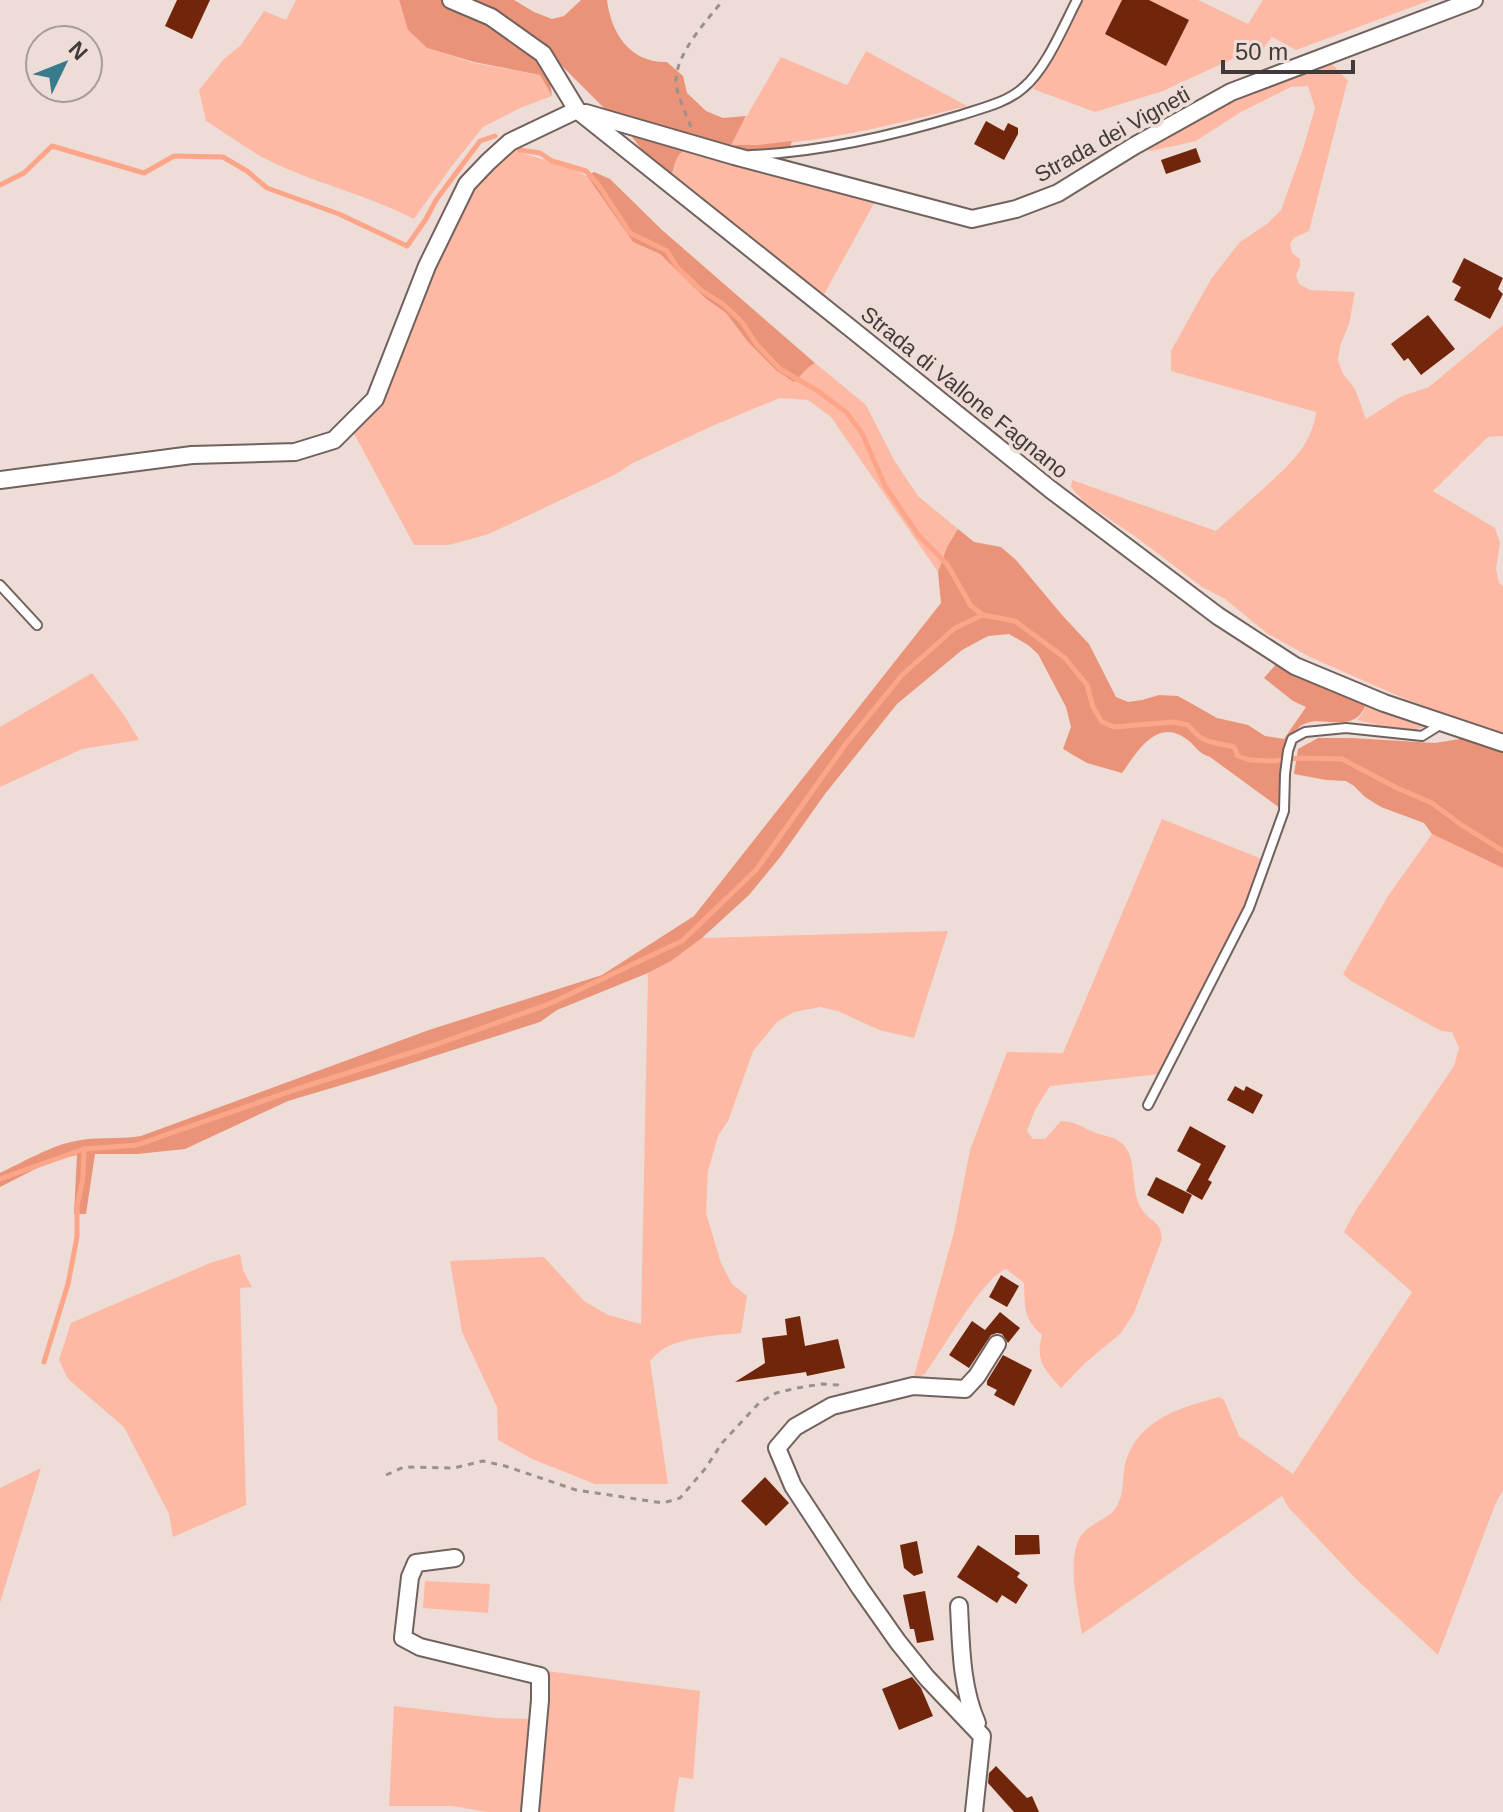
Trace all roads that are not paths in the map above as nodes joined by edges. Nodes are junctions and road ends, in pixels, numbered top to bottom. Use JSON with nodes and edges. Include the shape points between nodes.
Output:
{"nodes":[{"id":1,"x":451,"y":0,"type":"edge"},
{"id":2,"x":1077,"y":0,"type":"edge"},
{"id":3,"x":1474,"y":0,"type":"edge"},
{"id":4,"x":577,"y":110,"type":"junction"},
{"id":5,"x":734,"y":156,"type":"junction"},
{"id":6,"x":0,"y":480,"type":"edge"},
{"id":7,"x":0,"y":585,"type":"edge"},
{"id":8,"x":37,"y":625,"type":"dead end"},
{"id":9,"x":1444,"y":723,"type":"junction"},
{"id":10,"x":1503,"y":743,"type":"edge"},
{"id":11,"x":1148,"y":1105,"type":"dead end"},
{"id":12,"x":997,"y":1344,"type":"dead end"},
{"id":13,"x":455,"y":1558,"type":"dead end"},
{"id":14,"x":959,"y":1606,"type":"dead end"},
{"id":15,"x":982,"y":1736,"type":"junction"},
{"id":16,"x":530,"y":1812,"type":"edge"},
{"id":17,"x":974,"y":1812,"type":"edge"}],
"edges":[{"from":1,"to":4,"type":"street","name":"Strada di Vallone Fagnano","via":[[491,17],[543,54]]},
{"from":2,"to":5,"type":"lane","via":[[1043,63],[1010,98],[889,135],[781,154]]},
{"from":3,"to":5,"type":"street","name":"Strada dei Vigneti","via":[[1231,92],[1058,193],[972,219]]},
{"from":4,"to":5,"type":"street","name":"Strada dei Vigneti"},
{"from":4,"to":6,"type":"street","via":[[510,142],[467,184],[427,266],[375,399],[334,440],[295,452],[192,455]]},
{"from":4,"to":9,"type":"street","name":"Strada di Vallone Fagnano","via":[[1050,489],[1218,616],[1295,666]]},
{"from":7,"to":8,"type":"lane"},
{"from":9,"to":10,"type":"street","name":"Strada di Vallone Fagnano"},
{"from":9,"to":11,"type":"lane","via":[[1422,736],[1346,728],[1305,732],[1292,739],[1284,811],[1249,908]]},
{"from":12,"to":15,"type":"street","via":[[965,1389],[913,1386],[832,1406],[795,1427],[777,1448],[793,1486],[898,1642]]},
{"from":13,"to":16,"type":"street","via":[[416,1563],[403,1638],[420,1647],[540,1676]]},
{"from":14,"to":15,"type":"street","via":[[969,1704]]},
{"from":15,"to":17,"type":"street"}]}
